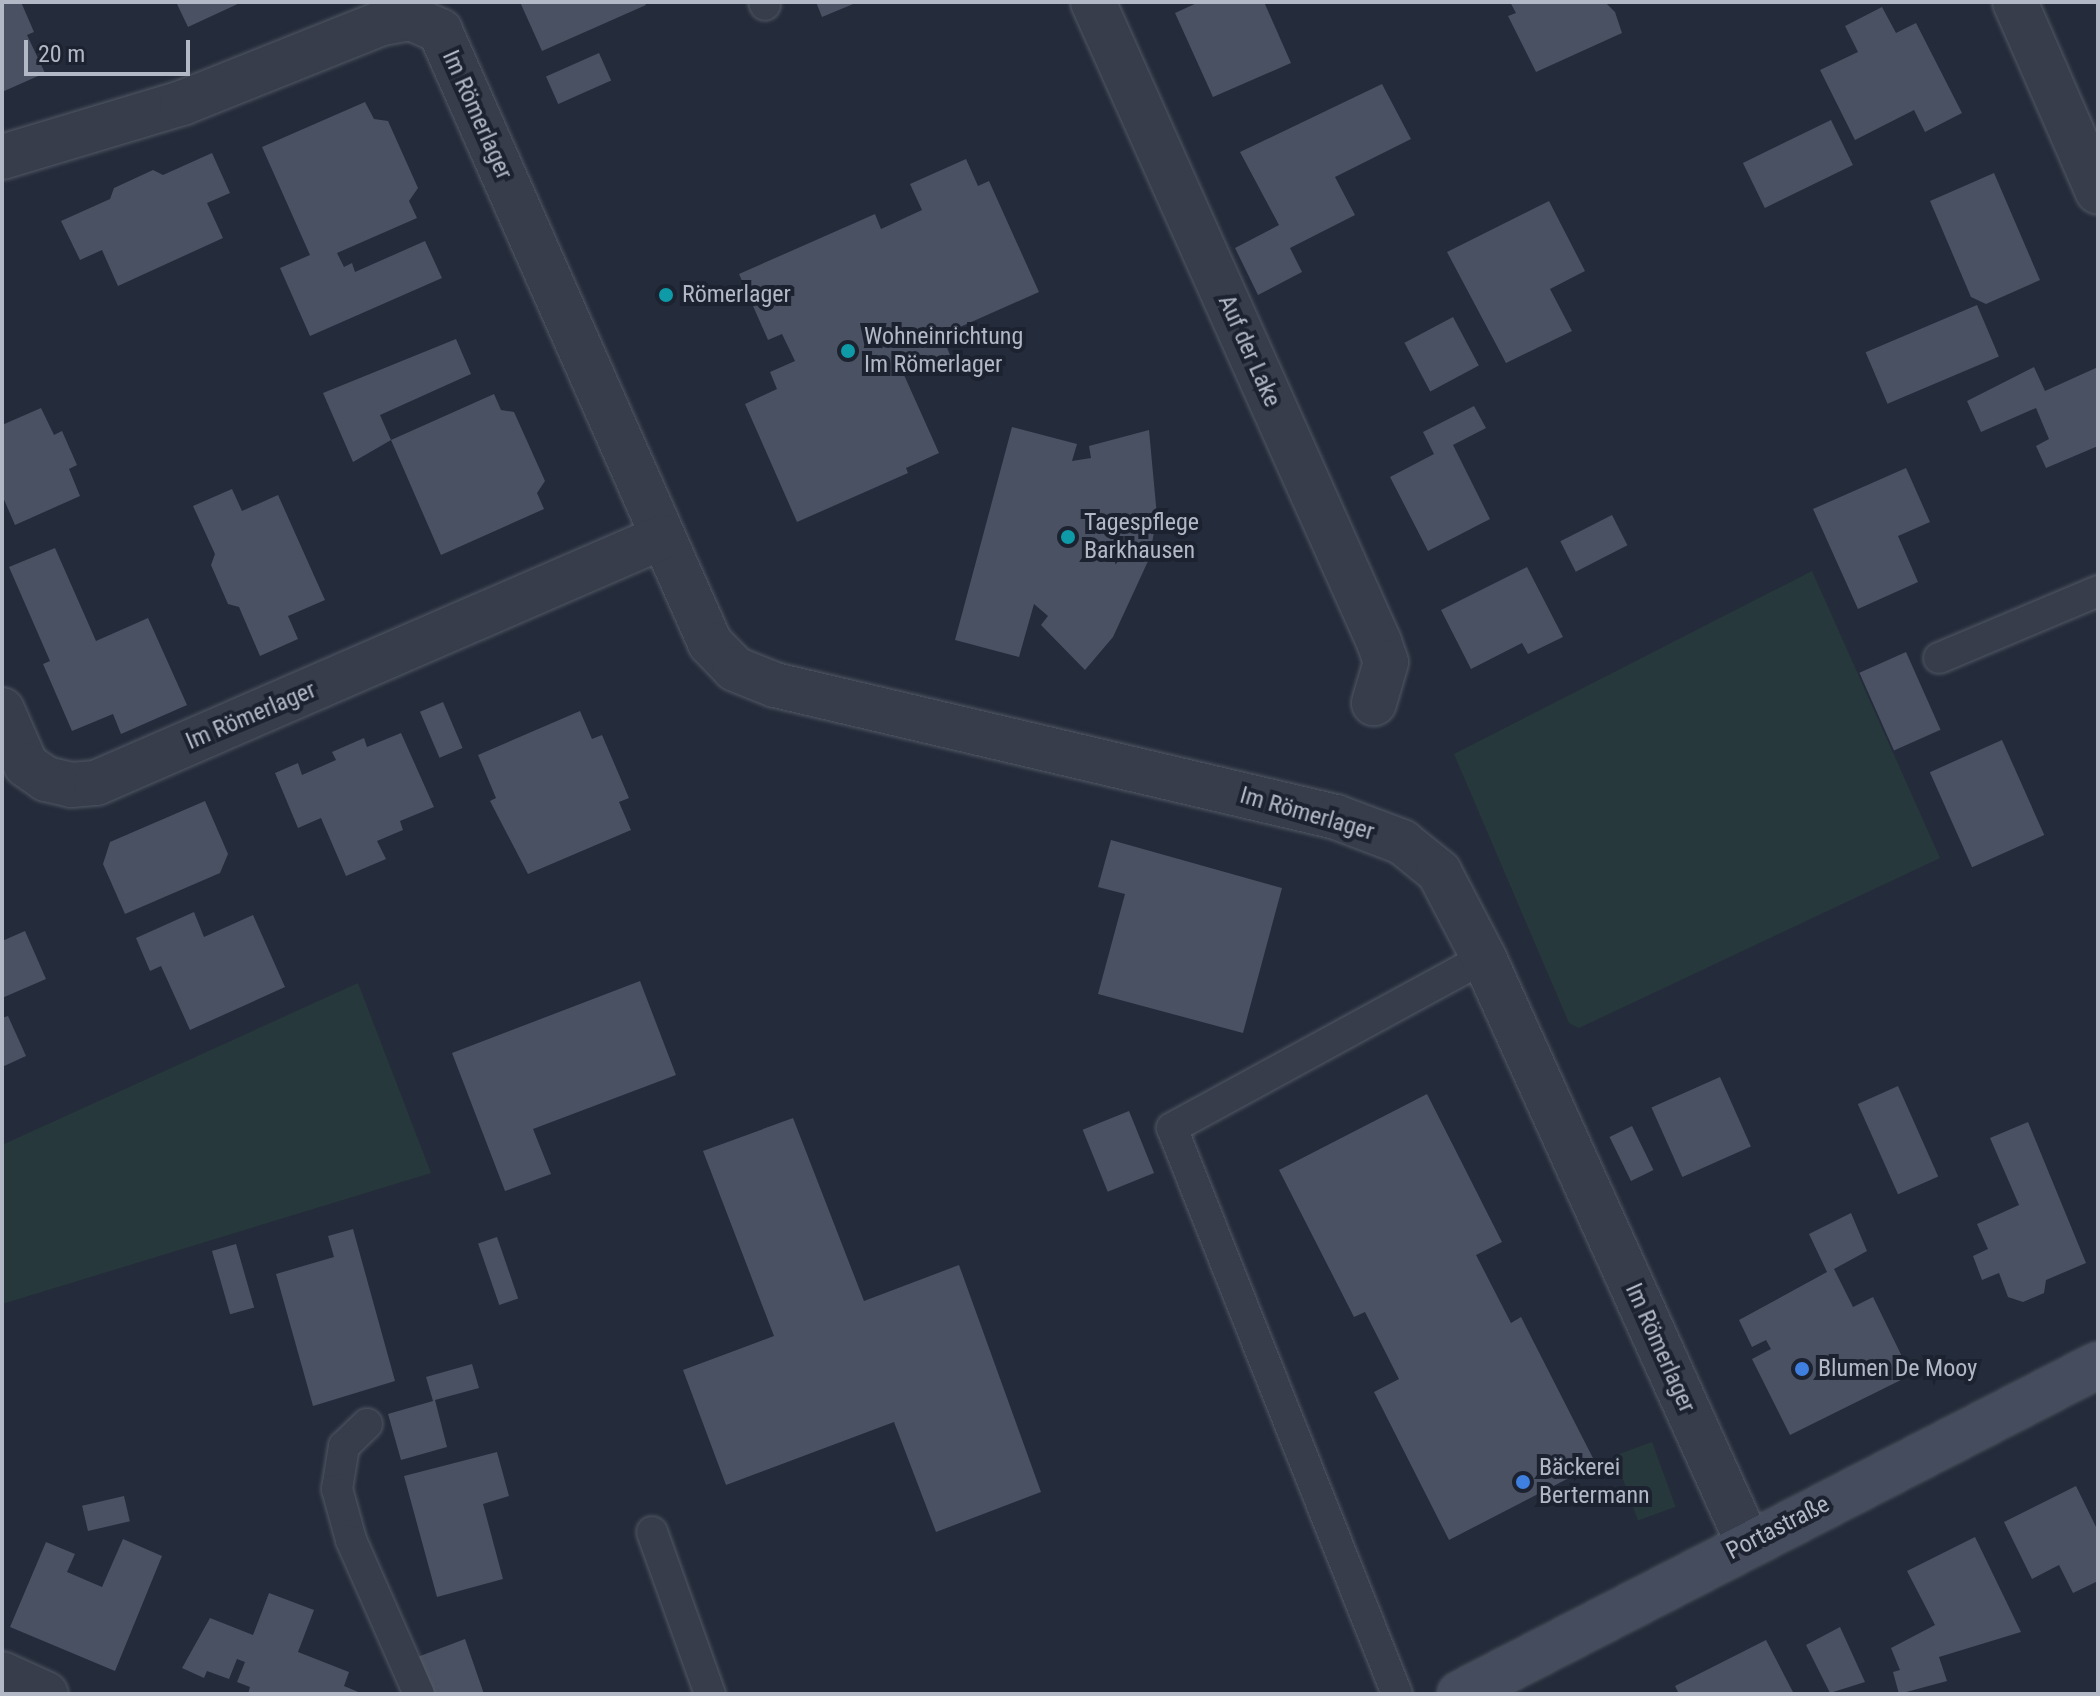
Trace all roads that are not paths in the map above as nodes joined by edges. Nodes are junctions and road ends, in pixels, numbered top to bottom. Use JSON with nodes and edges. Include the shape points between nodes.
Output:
{"nodes":[{"id":1,"x":1093,"y":2,"type":"edge"},
{"id":2,"x":2015,"y":2,"type":"edge"},
{"id":3,"x":434,"y":16,"type":"edge"},
{"id":4,"x":2,"y":157,"type":"edge"},
{"id":5,"x":2098,"y":192,"type":"edge"},
{"id":6,"x":662,"y":537,"type":"junction"},
{"id":7,"x":2098,"y":591,"type":"edge"},
{"id":8,"x":1939,"y":658,"type":"dead end"},
{"id":9,"x":1374,"y":703,"type":"dead end"},
{"id":10,"x":2,"y":710,"type":"edge"},
{"id":11,"x":1484,"y":958,"type":"junction"},
{"id":12,"x":2098,"y":1365,"type":"edge"},
{"id":13,"x":367,"y":1424,"type":"dead end"},
{"id":14,"x":652,"y":1532,"type":"dead end"},
{"id":15,"x":1748,"y":1543,"type":"junction"},
{"id":16,"x":2,"y":1674,"type":"edge"},
{"id":17,"x":46,"y":1694,"type":"edge"},
{"id":18,"x":419,"y":1694,"type":"edge"},
{"id":19,"x":710,"y":1694,"type":"edge"},
{"id":20,"x":1397,"y":1694,"type":"edge"},
{"id":21,"x":1460,"y":1694,"type":"edge"}],
"edges":[{"from":1,"to":9,"type":"street","name":"Auf der Lake","via":[[1379,642],[1386,662]]},
{"from":2,"to":5,"type":"street"},
{"from":3,"to":4,"type":"street","name":"Im Römerlager","via":[[382,23],[182,103]]},
{"from":3,"to":6,"type":"street","name":"Im Römerlager"},
{"from":6,"to":10,"type":"street","name":"Im Römerlager","via":[[96,783],[46,779],[26,765]]},
{"from":6,"to":11,"type":"street","name":"Im Römerlager","via":[[710,643],[735,669],[775,685],[1336,817],[1402,842],[1439,872]]},
{"from":7,"to":8,"type":"lane"},
{"from":11,"to":15,"type":"street","name":"Im Römerlager"},
{"from":11,"to":20,"type":"lane","via":[[1172,1128]]},
{"from":12,"to":15,"type":"main road","name":"Portastraße"},
{"from":13,"to":18,"type":"lane","via":[[344,1446],[337,1489],[351,1540]]},
{"from":14,"to":19,"type":"lane"},
{"from":15,"to":21,"type":"main road","name":"Portastraße"},
{"from":16,"to":17,"type":"street"}]}
